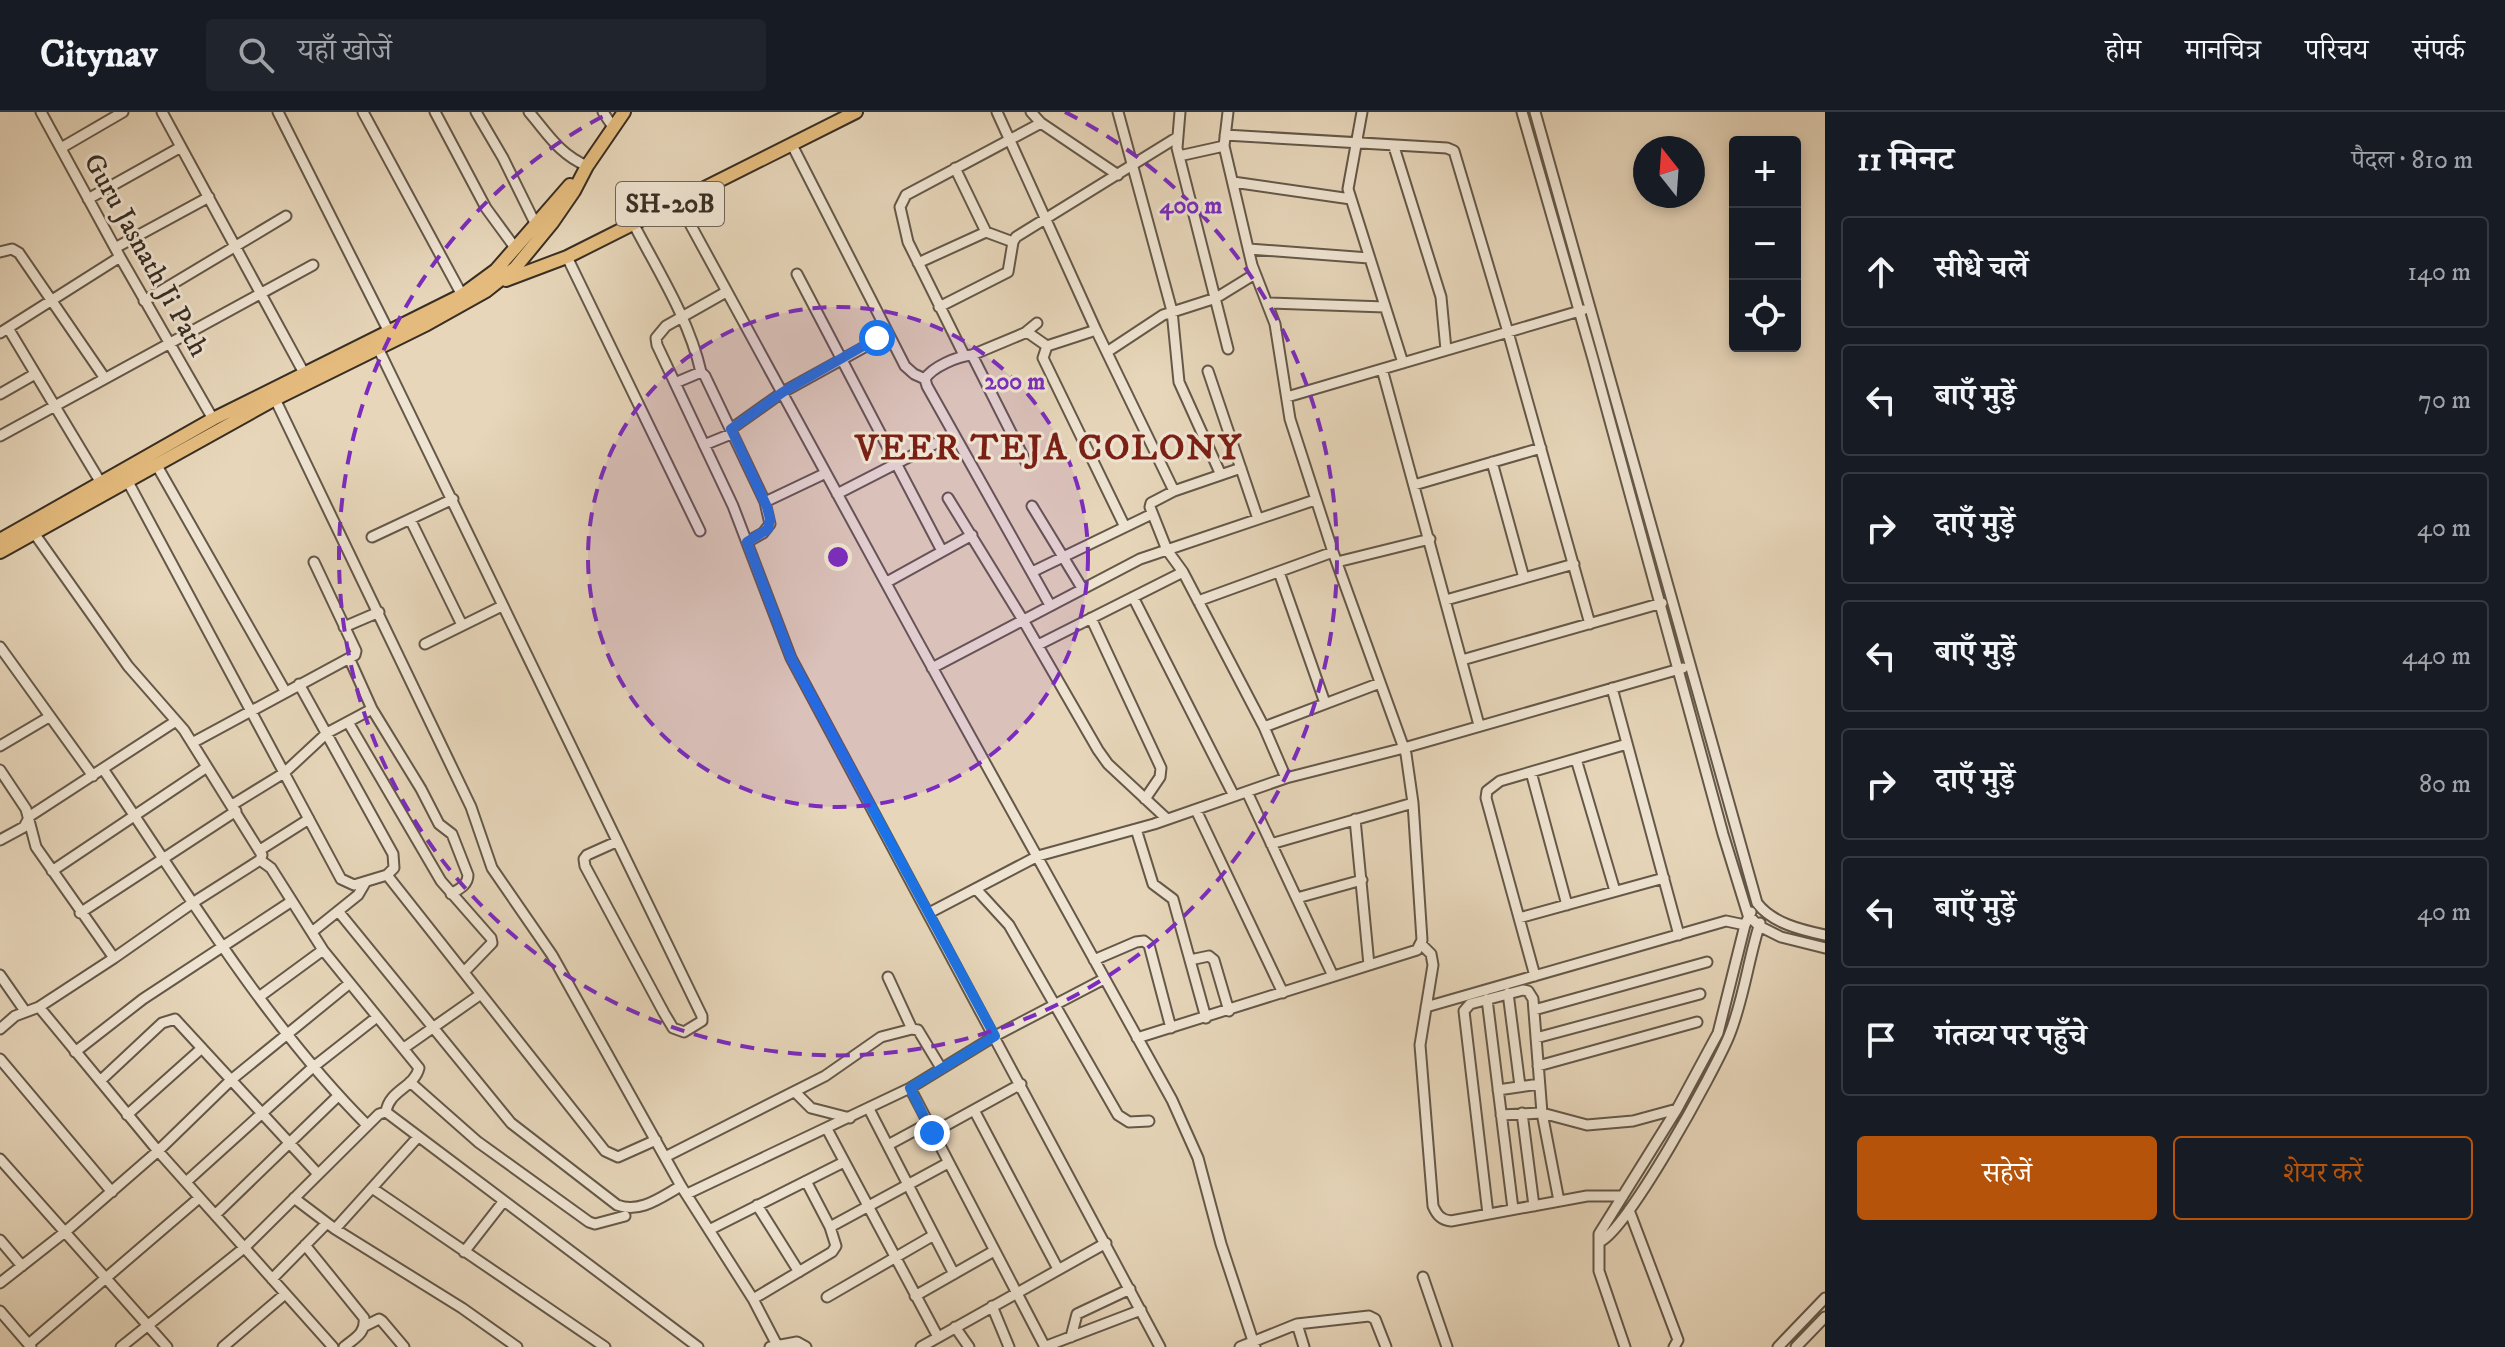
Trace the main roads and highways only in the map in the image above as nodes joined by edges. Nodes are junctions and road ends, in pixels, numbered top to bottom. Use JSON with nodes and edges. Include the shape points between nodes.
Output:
{"nodes":[{"id":1,"x":624,"y":112,"type":"edge"},
{"id":2,"x":856,"y":112,"type":"edge"},
{"id":3,"x":834,"y":117,"type":"edge"},
{"id":4,"x":584,"y":170,"type":"junction"},
{"id":5,"x":499,"y":282,"type":"junction"},
{"id":6,"x":479,"y":284,"type":"junction"},
{"id":7,"x":0,"y":540,"type":"edge"},
{"id":8,"x":0,"y":552,"type":"edge"}],
"edges":[{"from":1,"to":4,"type":"main road"},
{"from":2,"to":3,"type":"main road","number":"SH-20B"},
{"from":3,"to":5,"type":"main road","number":"SH-20B","via":[[792,145],[567,257]]},
{"from":4,"to":5,"type":"main road","via":[[552,223]]},
{"from":4,"to":6,"type":"main road"},
{"from":5,"to":6,"type":"main road","number":"SH-20B"},
{"from":5,"to":8,"type":"main road"},
{"from":6,"to":7,"type":"main road","via":[[213,419]]}]}
